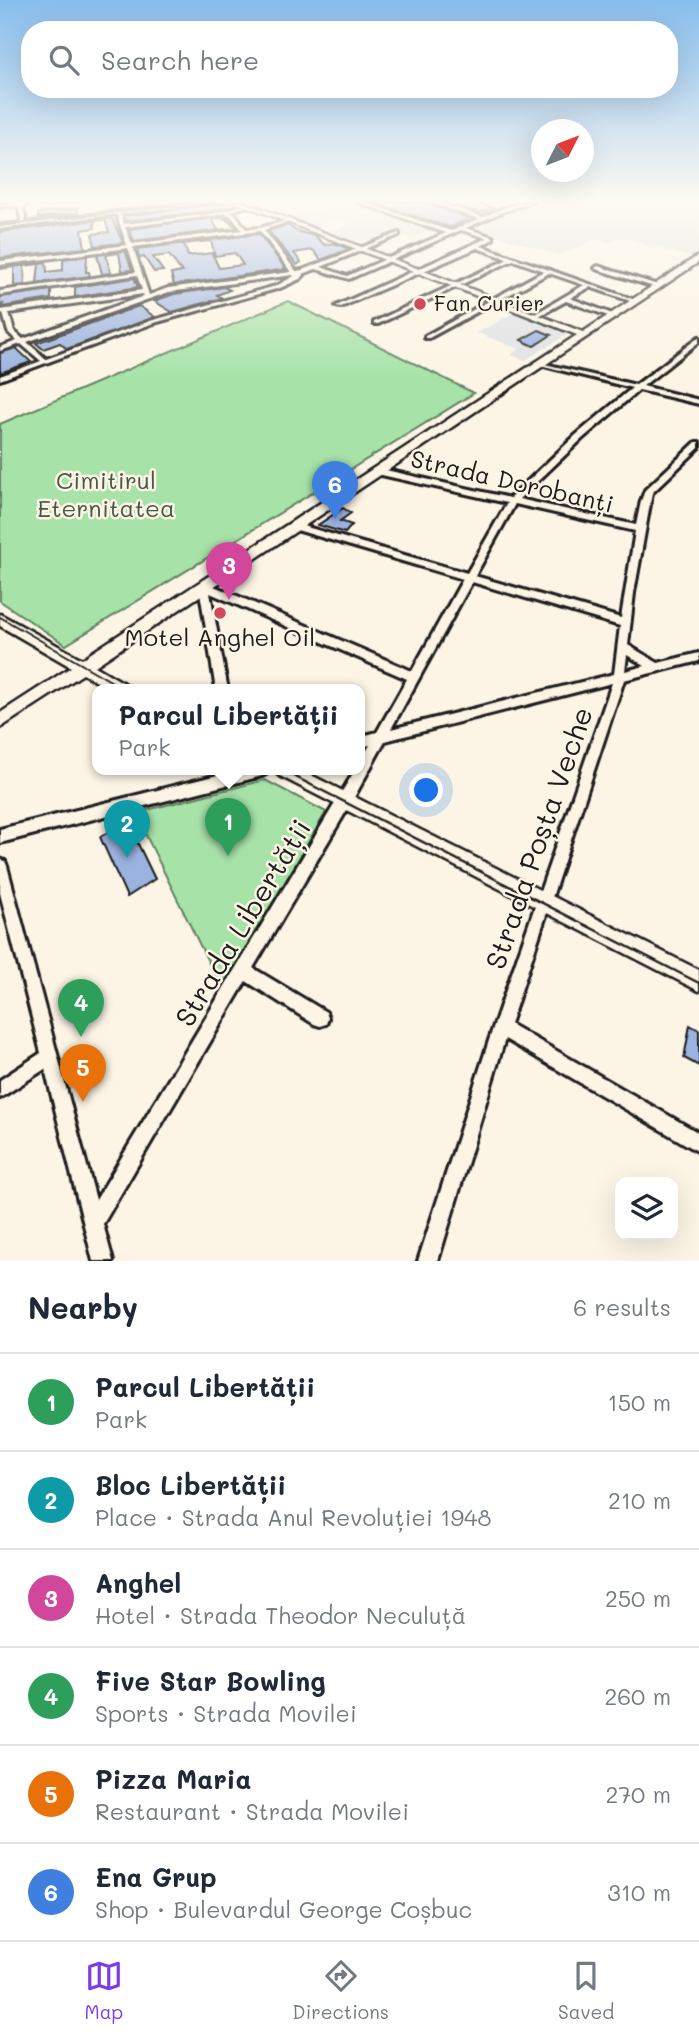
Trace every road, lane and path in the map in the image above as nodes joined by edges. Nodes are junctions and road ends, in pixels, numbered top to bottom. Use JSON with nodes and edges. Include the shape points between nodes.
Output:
{"nodes":[{"id":1,"x":135,"y":261,"type":"edge"},
{"id":2,"x":286,"y":261,"type":"edge"},
{"id":3,"x":331,"y":261,"type":"edge"},
{"id":4,"x":387,"y":261,"type":"edge"},
{"id":5,"x":391,"y":261,"type":"edge"},
{"id":6,"x":445,"y":261,"type":"edge"},
{"id":7,"x":508,"y":261,"type":"edge"},
{"id":8,"x":518,"y":261,"type":"edge"},
{"id":9,"x":696,"y":261,"type":"edge"},
{"id":10,"x":316,"y":267,"type":"junction"},
{"id":11,"x":598,"y":268,"type":"dead end"},
{"id":12,"x":548,"y":271,"type":"junction"},
{"id":13,"x":421,"y":272,"type":"junction"},
{"id":14,"x":139,"y":273,"type":"junction"},
{"id":15,"x":296,"y":274,"type":"junction"},
{"id":16,"x":274,"y":276,"type":"junction"},
{"id":17,"x":283,"y":285,"type":"junction"},
{"id":18,"x":589,"y":285,"type":"junction"},
{"id":19,"x":456,"y":286,"type":"junction"},
{"id":20,"x":656,"y":286,"type":"junction"},
{"id":21,"x":0,"y":293,"type":"edge"},
{"id":22,"x":147,"y":294,"type":"junction"},
{"id":23,"x":566,"y":299,"type":"junction"},
{"id":24,"x":494,"y":300,"type":"junction"},
{"id":25,"x":635,"y":301,"type":"junction"},
{"id":26,"x":339,"y":306,"type":"dead end"},
{"id":27,"x":3,"y":312,"type":"edge"},
{"id":28,"x":536,"y":316,"type":"junction"},
{"id":29,"x":613,"y":316,"type":"junction"},
{"id":30,"x":376,"y":323,"type":"dead end"},
{"id":31,"x":584,"y":335,"type":"junction"},
{"id":32,"x":427,"y":337,"type":"dead end"},
{"id":33,"x":699,"y":339,"type":"edge"},
{"id":34,"x":21,"y":342,"type":"junction"},
{"id":35,"x":0,"y":349,"type":"edge"},
{"id":36,"x":44,"y":361,"type":"junction"},
{"id":37,"x":542,"y":364,"type":"junction"},
{"id":38,"x":0,"y":378,"type":"edge"},
{"id":39,"x":636,"y":387,"type":"junction"},
{"id":40,"x":699,"y":402,"type":"edge"},
{"id":41,"x":699,"y":444,"type":"edge"},
{"id":42,"x":377,"y":471,"type":"junction"},
{"id":43,"x":512,"y":501,"type":"junction"},
{"id":44,"x":293,"y":527,"type":"junction"},
{"id":45,"x":639,"y":529,"type":"junction"},
{"id":46,"x":467,"y":578,"type":"junction"},
{"id":47,"x":204,"y":586,"type":"junction"},
{"id":48,"x":0,"y":619,"type":"edge"},
{"id":49,"x":625,"y":624,"type":"junction"},
{"id":50,"x":623,"y":647,"type":"junction"},
{"id":51,"x":111,"y":648,"type":"junction"},
{"id":52,"x":61,"y":655,"type":"junction"},
{"id":53,"x":699,"y":657,"type":"edge"},
{"id":54,"x":82,"y":667,"type":"junction"},
{"id":55,"x":657,"y":668,"type":"junction"},
{"id":56,"x":412,"y":676,"type":"junction"},
{"id":57,"x":102,"y":678,"type":"junction"},
{"id":58,"x":619,"y":678,"type":"junction"},
{"id":59,"x":113,"y":684,"type":"edge"},
{"id":60,"x":221,"y":684,"type":"edge"},
{"id":61,"x":50,"y":688,"type":"junction"},
{"id":62,"x":0,"y":721,"type":"edge"},
{"id":63,"x":380,"y":736,"type":"junction"},
{"id":64,"x":365,"y":740,"type":"edge"},
{"id":65,"x":365,"y":763,"type":"edge"},
{"id":66,"x":242,"y":775,"type":"edge"},
{"id":67,"x":294,"y":775,"type":"edge"},
{"id":68,"x":359,"y":775,"type":"edge"},
{"id":69,"x":345,"y":800,"type":"junction"},
{"id":70,"x":0,"y":836,"type":"edge"},
{"id":71,"x":0,"y":866,"type":"edge"},
{"id":72,"x":543,"y":902,"type":"junction"},
{"id":73,"x":243,"y":971,"type":"junction"},
{"id":74,"x":699,"y":981,"type":"edge"},
{"id":75,"x":320,"y":1018,"type":"dead end"},
{"id":76,"x":500,"y":1028,"type":"junction"},
{"id":77,"x":50,"y":1056,"type":"junction"},
{"id":78,"x":0,"y":1090,"type":"edge"},
{"id":79,"x":699,"y":1143,"type":"edge"},
{"id":80,"x":93,"y":1223,"type":"junction"},
{"id":81,"x":103,"y":1261,"type":"edge"},
{"id":82,"x":428,"y":1261,"type":"edge"}],
"edges":[{"from":1,"to":14,"type":"street"},
{"from":2,"to":15,"type":"street"},
{"from":3,"to":10,"type":"street"},
{"from":4,"to":10,"type":"street","via":[[345,278]]},
{"from":5,"to":13,"type":"main road"},
{"from":6,"to":13,"type":"street"},
{"from":7,"to":19,"type":"street"},
{"from":8,"to":12,"type":"street"},
{"from":9,"to":20,"type":"main road"},
{"from":10,"to":15,"type":"street"},
{"from":11,"to":20,"type":"street"},
{"from":12,"to":18,"type":"street"},
{"from":12,"to":24,"type":"street"},
{"from":13,"to":19,"type":"main road"},
{"from":13,"to":26,"type":"street"},
{"from":14,"to":21,"type":"street"},
{"from":14,"to":22,"type":"street"},
{"from":15,"to":16,"type":"street"},
{"from":15,"to":17,"type":"street"},
{"from":16,"to":17,"type":"street","via":[[284,279]]},
{"from":16,"to":22,"type":"street"},
{"from":17,"to":36,"type":"street","via":[[152,322]]},
{"from":18,"to":23,"type":"street"},
{"from":18,"to":25,"type":"street"},
{"from":19,"to":24,"type":"main road"},
{"from":19,"to":30,"type":"street"},
{"from":20,"to":25,"type":"main road"},
{"from":22,"to":27,"type":"street"},
{"from":22,"to":34,"type":"street"},
{"from":23,"to":28,"type":"street"},
{"from":23,"to":29,"type":"street"},
{"from":24,"to":28,"type":"main road"},
{"from":24,"to":32,"type":"street"},
{"from":25,"to":29,"type":"main road"},
{"from":27,"to":34,"type":"street"},
{"from":28,"to":31,"type":"main road"},
{"from":29,"to":31,"type":"main road"},
{"from":31,"to":37,"type":"main road"},
{"from":33,"to":39,"type":"street","name":"Strada Libertății"},
{"from":34,"to":35,"type":"street"},
{"from":34,"to":36,"type":"street"},
{"from":36,"to":38,"type":"street"},
{"from":37,"to":39,"type":"street"},
{"from":37,"to":42,"type":"main road"},
{"from":39,"to":40,"type":"street"},
{"from":39,"to":43,"type":"street","name":"Strada Libertății"},
{"from":41,"to":45,"type":"street","name":"Strada Poșta Veche","via":[[648,492]]},
{"from":42,"to":43,"type":"street","name":"Strada Dorobanți"},
{"from":42,"to":44,"type":"main road"},
{"from":43,"to":45,"type":"street","name":"Strada Dorobanți"},
{"from":43,"to":46,"type":"street","name":"Strada Libertății"},
{"from":44,"to":46,"type":"street"},
{"from":44,"to":47,"type":"main road"},
{"from":45,"to":49,"type":"street","name":"Strada Poșta Veche"},
{"from":46,"to":49,"type":"street"},
{"from":46,"to":56,"type":"street","name":"Strada Libertății"},
{"from":47,"to":51,"type":"main road"},
{"from":47,"to":56,"type":"street"},
{"from":47,"to":60,"type":"street"},
{"from":48,"to":52,"type":"main road"},
{"from":49,"to":50,"type":"street","name":"Strada Poșta Veche"},
{"from":50,"to":55,"type":"street"},
{"from":50,"to":58,"type":"street","name":"Strada Poșta Veche"},
{"from":51,"to":52,"type":"main road"},
{"from":51,"to":54,"type":"main road"},
{"from":51,"to":57,"type":"main road","via":[[102,665]]},
{"from":52,"to":54,"type":"main road"},
{"from":52,"to":61,"type":"main road","via":[[58,676]]},
{"from":53,"to":55,"type":"street"},
{"from":54,"to":57,"type":"main road"},
{"from":54,"to":61,"type":"main road"},
{"from":55,"to":58,"type":"street"},
{"from":56,"to":63,"type":"street","name":"Strada Libertății"},
{"from":57,"to":59,"type":"main road"},
{"from":58,"to":63,"type":"street"},
{"from":58,"to":72,"type":"street","name":"Strada Poșta Veche"},
{"from":61,"to":62,"type":"main road"},
{"from":63,"to":64,"type":"street"},
{"from":63,"to":65,"type":"street","name":"Strada Libertății"},
{"from":66,"to":70,"type":"street"},
{"from":67,"to":69,"type":"main road"},
{"from":68,"to":69,"type":"street","name":"Strada Libertății"},
{"from":69,"to":72,"type":"main road"},
{"from":69,"to":73,"type":"street","name":"Strada Libertății"},
{"from":71,"to":77,"type":"street"},
{"from":72,"to":74,"type":"main road"},
{"from":72,"to":76,"type":"street","name":"Strada Poșta Veche"},
{"from":73,"to":75,"type":"street"},
{"from":73,"to":80,"type":"street","name":"Strada Libertății"},
{"from":76,"to":79,"type":"street"},
{"from":76,"to":82,"type":"street","name":"Strada Poșta Veche"},
{"from":77,"to":78,"type":"street"},
{"from":77,"to":80,"type":"street"},
{"from":80,"to":81,"type":"street"}]}
